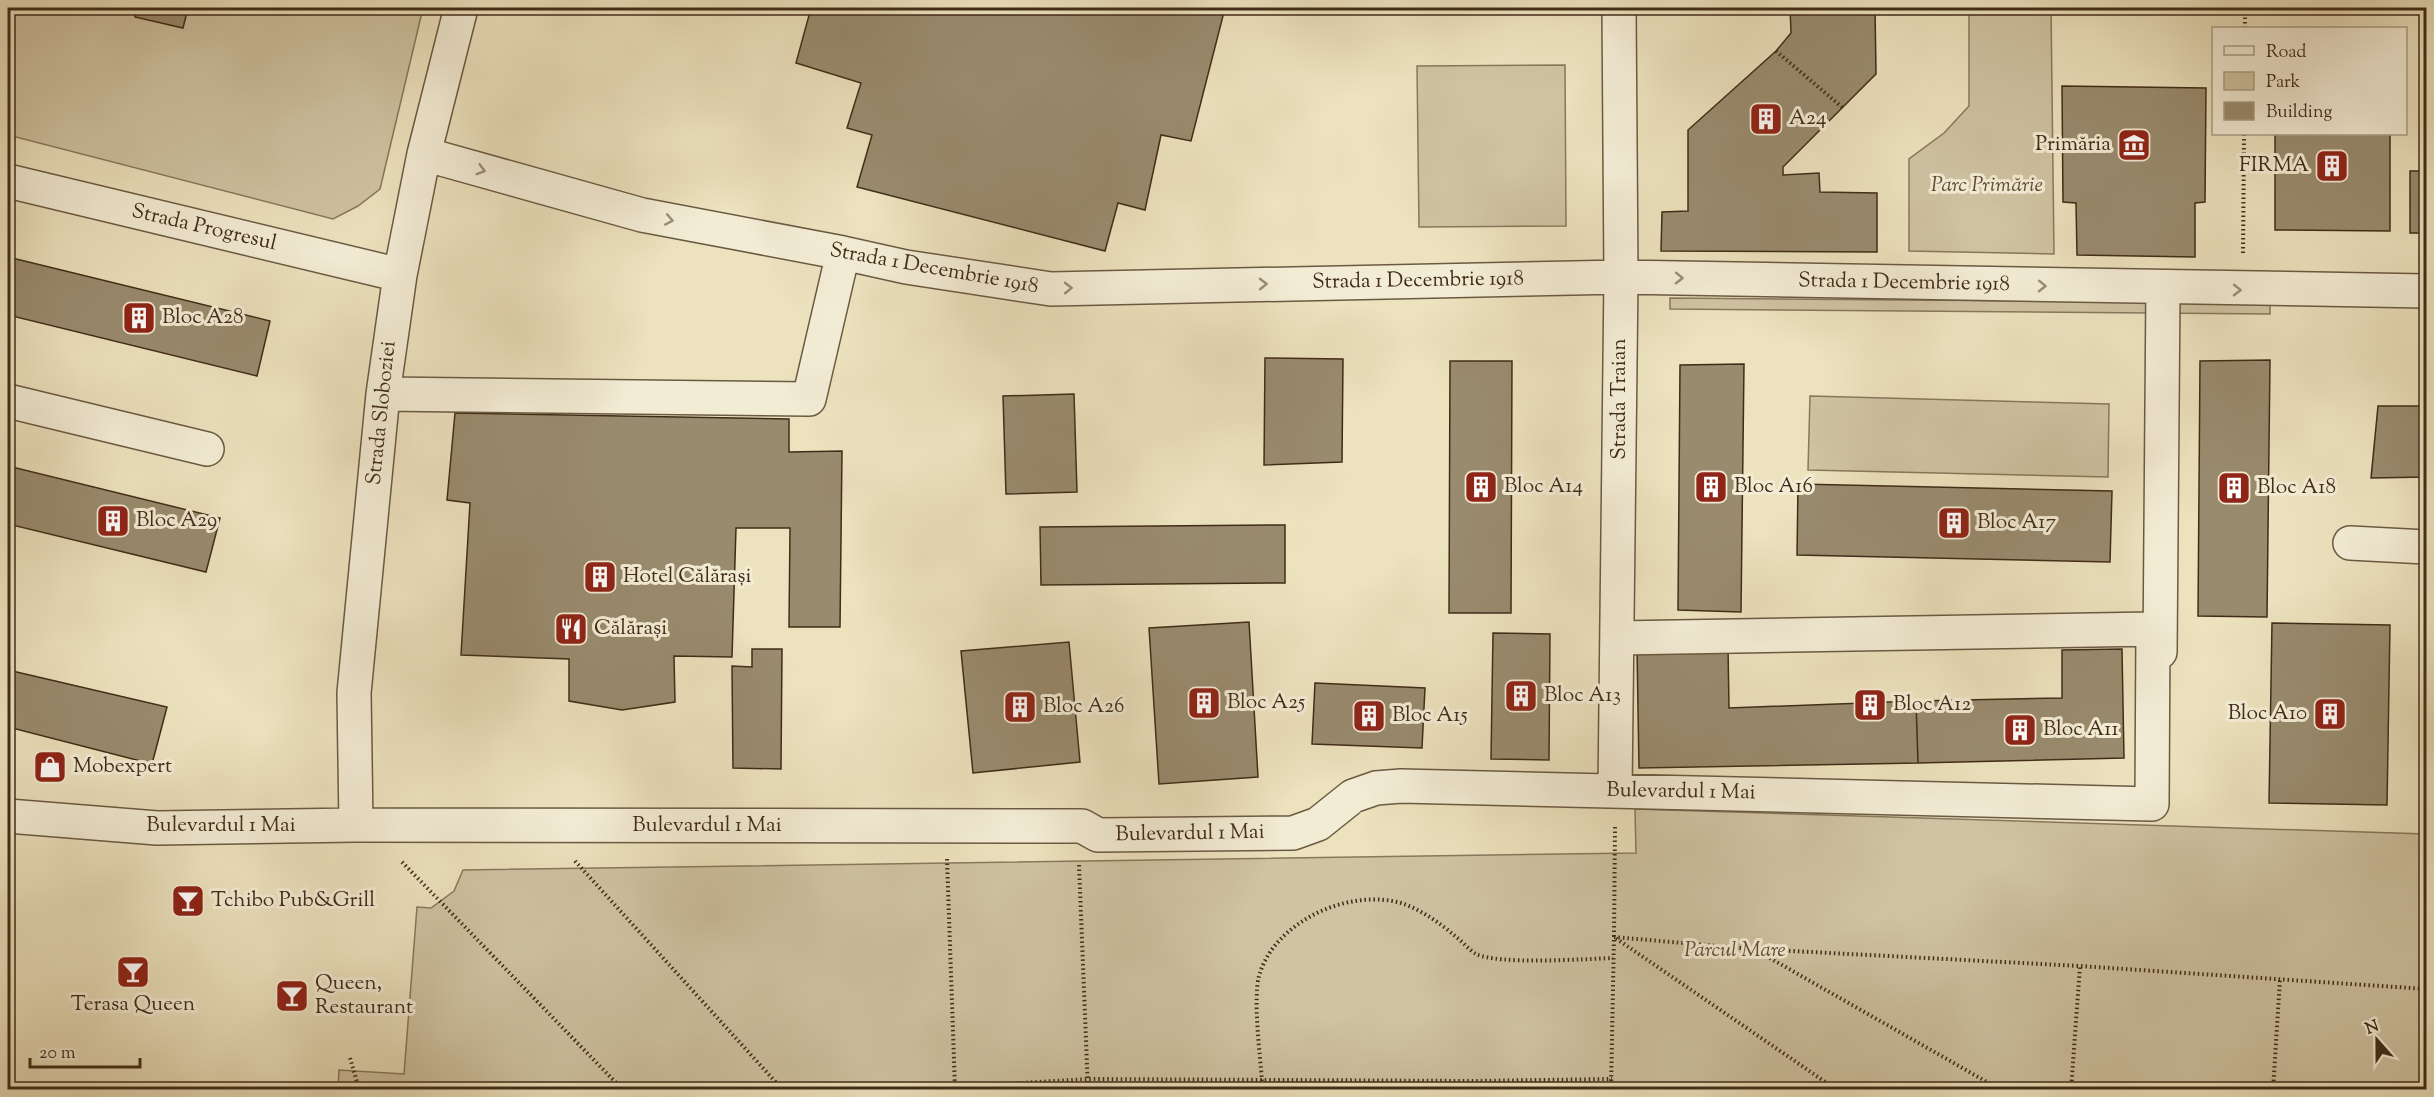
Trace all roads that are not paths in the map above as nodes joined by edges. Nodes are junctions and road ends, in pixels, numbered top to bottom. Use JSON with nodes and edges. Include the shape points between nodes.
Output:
{"nodes":[{"id":1,"x":461,"y":8,"type":"edge"},
{"id":2,"x":1619,"y":8,"type":"edge"},
{"id":3,"x":424,"y":154,"type":"junction"},
{"id":4,"x":8,"y":181,"type":"edge"},
{"id":5,"x":843,"y":253,"type":"junction"},
{"id":6,"x":400,"y":275,"type":"junction"},
{"id":7,"x":1621,"y":277,"type":"junction"},
{"id":8,"x":2163,"y":288,"type":"junction"},
{"id":9,"x":2427,"y":291,"type":"edge"},
{"id":10,"x":383,"y":394,"type":"junction"},
{"id":11,"x":8,"y":401,"type":"edge"},
{"id":12,"x":207,"y":449,"type":"dead end"},
{"id":13,"x":2350,"y":543,"type":"dead end"},
{"id":14,"x":2427,"y":547,"type":"edge"},
{"id":15,"x":1618,"y":638,"type":"junction"},
{"id":16,"x":1615,"y":790,"type":"junction"},
{"id":17,"x":8,"y":816,"type":"edge"},
{"id":18,"x":356,"y":825,"type":"junction"},
{"id":19,"x":2160,"y":826,"type":"dead end"}],
"edges":[{"from":1,"to":3,"type":"street","name":"Strada Sloboziei"},
{"from":2,"to":7,"type":"street","name":"Strada Traian"},
{"from":3,"to":5,"type":"street","name":"Strada 1 Decembrie 1918","one_way":true,"via":[[642,215]]},
{"from":3,"to":6,"type":"street","name":"Strada Sloboziei"},
{"from":4,"to":6,"type":"street","name":"Strada Progresul"},
{"from":5,"to":7,"type":"street","name":"Strada 1 Decembrie 1918","one_way":true,"via":[[906,267],[1051,289]]},
{"from":5,"to":10,"type":"street","via":[[809,399]]},
{"from":6,"to":10,"type":"street","name":"Strada Sloboziei"},
{"from":7,"to":8,"type":"street","name":"Strada 1 Decembrie 1918","one_way":true},
{"from":7,"to":15,"type":"street","name":"Strada Traian"},
{"from":8,"to":9,"type":"street","name":"Strada 1 Decembrie 1918","one_way":true},
{"from":8,"to":19,"type":"street"},
{"from":10,"to":18,"type":"street","name":"Strada Sloboziei","via":[[354,693]]},
{"from":11,"to":12,"type":"street"},
{"from":13,"to":14,"type":"street"},
{"from":15,"to":16,"type":"street","name":"Strada Traian"},
{"from":15,"to":16,"type":"street","name":"Bulevardul 1 Mai","via":[[2153,629],[2152,804]]},
{"from":16,"to":18,"type":"street","name":"Bulevardul 1 Mai","via":[[1376,788],[1353,796],[1318,824],[1293,833],[1098,835],[1082,826]]},
{"from":17,"to":18,"type":"street","name":"Bulevardul 1 Mai","via":[[157,828]]}]}
